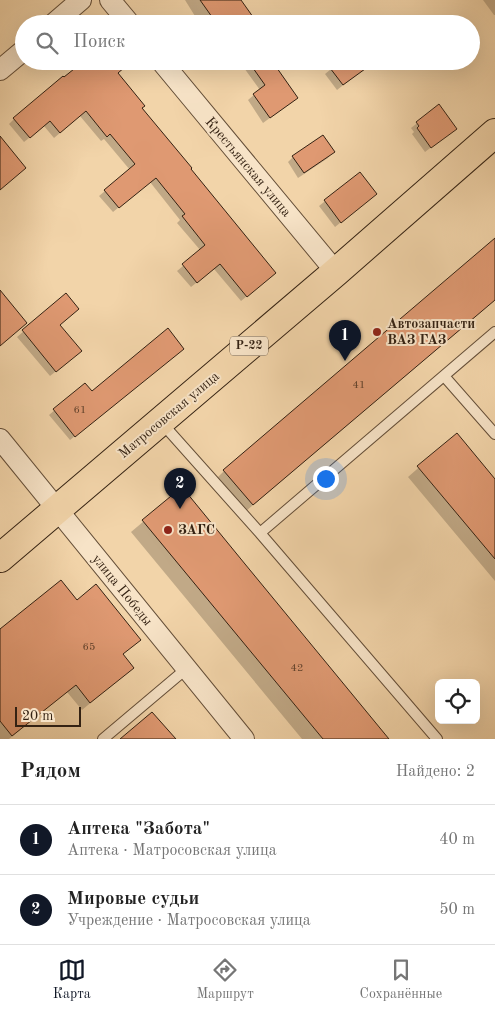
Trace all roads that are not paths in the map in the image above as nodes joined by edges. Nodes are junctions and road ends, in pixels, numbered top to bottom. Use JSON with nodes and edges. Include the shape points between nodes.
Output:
{"nodes":[{"id":1,"x":81,"y":0,"type":"edge"},
{"id":2,"x":110,"y":0,"type":"edge"},
{"id":3,"x":64,"y":15,"type":"edge"},
{"id":4,"x":122,"y":15,"type":"edge"},
{"id":5,"x":15,"y":58,"type":"edge"},
{"id":6,"x":0,"y":70,"type":"edge"},
{"id":7,"x":168,"y":70,"type":"edge"},
{"id":8,"x":495,"y":133,"type":"edge"},
{"id":9,"x":336,"y":272,"type":"junction"},
{"id":10,"x":495,"y":332,"type":"edge"},
{"id":11,"x":444,"y":376,"type":"junction"},
{"id":12,"x":160,"y":422,"type":"junction"},
{"id":13,"x":495,"y":434,"type":"edge"},
{"id":14,"x":0,"y":440,"type":"edge"},
{"id":15,"x":56,"y":510,"type":"junction"},
{"id":16,"x":260,"y":533,"type":"junction"},
{"id":17,"x":0,"y":558,"type":"edge"},
{"id":18,"x":186,"y":668,"type":"junction"},
{"id":19,"x":104,"y":739,"type":"edge"},
{"id":20,"x":244,"y":739,"type":"edge"},
{"id":21,"x":437,"y":739,"type":"edge"}],
"edges":[{"from":1,"to":3,"type":"street"},
{"from":2,"to":4,"type":"street"},
{"from":5,"to":6,"type":"street"},
{"from":7,"to":9,"type":"street","name":"Крестьянская улица"},
{"from":8,"to":9,"type":"highway","name":"Матросовская улица","number":"Р-22"},
{"from":9,"to":12,"type":"highway","name":"Матросовская улица","number":"Р-22"},
{"from":10,"to":11,"type":"lane"},
{"from":11,"to":13,"type":"lane"},
{"from":11,"to":16,"type":"lane"},
{"from":12,"to":15,"type":"highway","name":"Матросовская улица","number":"Р-22"},
{"from":12,"to":16,"type":"lane"},
{"from":14,"to":15,"type":"street","name":"улица Победы"},
{"from":15,"to":17,"type":"highway","name":"Матросовская улица","number":"Р-22"},
{"from":15,"to":18,"type":"street","name":"улица Победы"},
{"from":16,"to":21,"type":"lane"},
{"from":18,"to":19,"type":"lane"},
{"from":18,"to":20,"type":"street","name":"улица Победы"}]}
